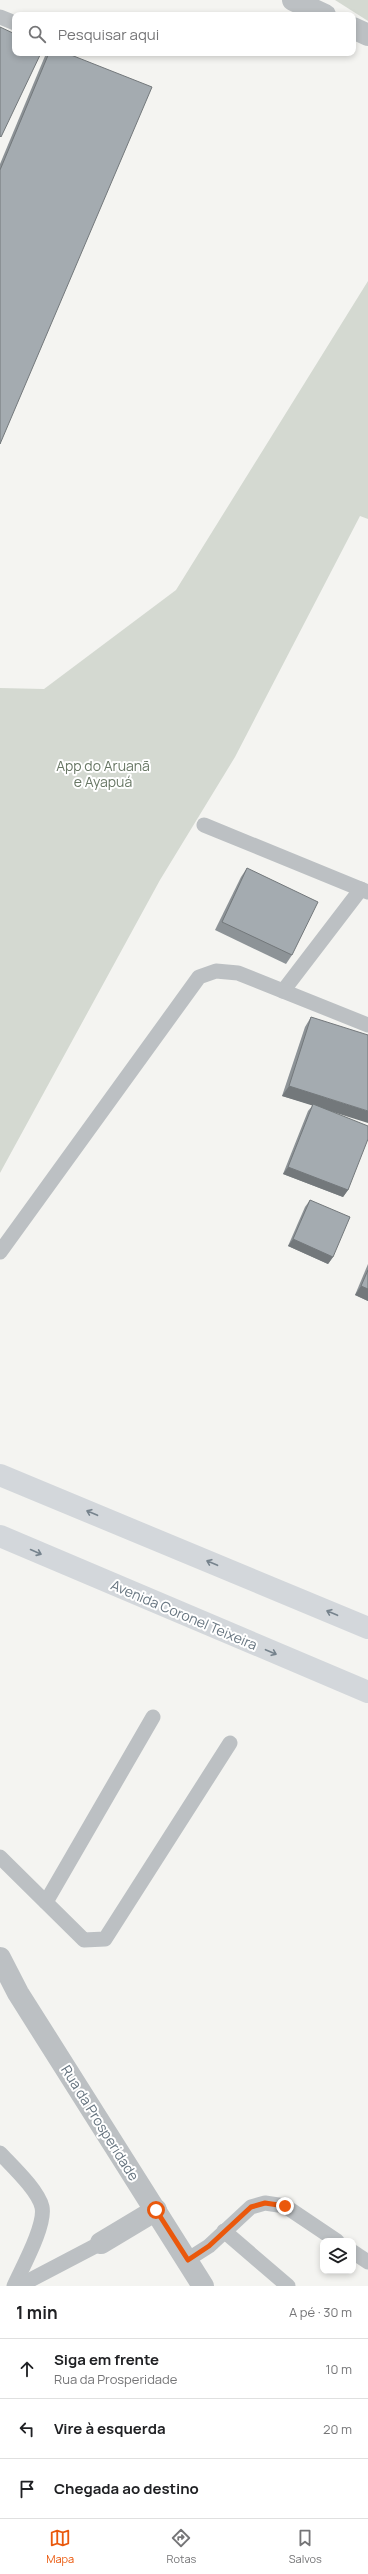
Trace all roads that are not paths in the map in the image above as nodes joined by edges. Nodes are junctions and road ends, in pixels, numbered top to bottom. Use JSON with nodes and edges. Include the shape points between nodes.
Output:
{"nodes":[{"id":1,"x":293,"y":0,"type":"edge"},
{"id":2,"x":319,"y":12,"type":"edge"},
{"id":3,"x":0,"y":17,"type":"edge"},
{"id":4,"x":12,"y":23,"type":"edge"},
{"id":5,"x":356,"y":29,"type":"edge"},
{"id":6,"x":368,"y":35,"type":"edge"},
{"id":7,"x":204,"y":825,"type":"dead end"},
{"id":8,"x":364,"y":891,"type":"edge"},
{"id":9,"x":283,"y":991,"type":"junction"},
{"id":10,"x":368,"y":1025,"type":"edge"},
{"id":11,"x":0,"y":1252,"type":"edge"},
{"id":12,"x":0,"y":1475,"type":"edge"},
{"id":13,"x":0,"y":1536,"type":"edge"},
{"id":14,"x":368,"y":1628,"type":"edge"},
{"id":15,"x":368,"y":1692,"type":"edge"},
{"id":16,"x":153,"y":1717,"type":"dead end"},
{"id":17,"x":230,"y":1743,"type":"dead end"},
{"id":18,"x":0,"y":1857,"type":"edge"},
{"id":19,"x":46,"y":1902,"type":"junction"},
{"id":20,"x":0,"y":1958,"type":"edge"},
{"id":21,"x":0,"y":2153,"type":"edge"},
{"id":22,"x":156,"y":2210,"type":"junction"},
{"id":23,"x":224,"y":2231,"type":"junction"},
{"id":24,"x":333,"y":2238,"type":"edge"},
{"id":25,"x":101,"y":2243,"type":"joint"},
{"id":26,"x":356,"y":2254,"type":"edge"},
{"id":27,"x":188,"y":2260,"type":"junction"},
{"id":28,"x":368,"y":2262,"type":"edge"},
{"id":29,"x":14,"y":2286,"type":"edge"},
{"id":30,"x":18,"y":2286,"type":"edge"},
{"id":31,"x":203,"y":2286,"type":"edge"},
{"id":32,"x":288,"y":2286,"type":"edge"}],
"edges":[{"from":1,"to":2,"type":"street"},
{"from":3,"to":4,"type":"lane"},
{"from":5,"to":6,"type":"street"},
{"from":7,"to":8,"type":"lane"},
{"from":8,"to":9,"type":"lane"},
{"from":9,"to":10,"type":"lane"},
{"from":9,"to":11,"type":"lane","via":[[238,973],[216,971],[199,977]]},
{"from":14,"to":12,"type":"main road","one_way":true},
{"from":13,"to":15,"type":"main road","name":"Avenida Coronel Teixeira","one_way":true},
{"from":16,"to":19,"type":"lane"},
{"from":17,"to":19,"type":"lane","via":[[105,1939],[84,1940]]},
{"from":18,"to":19,"type":"lane"},
{"from":20,"to":22,"type":"street","name":"Rua da Prosperidade","via":[[18,1993]]},
{"from":21,"to":29,"type":"lane","via":[[30,2187],[42,2207],[40,2224]]},
{"from":22,"to":25,"type":"street"},
{"from":22,"to":27,"type":"street","name":"Rua da Prosperidade"},
{"from":23,"to":24,"type":"lane","via":[[251,2207],[265,2203],[285,2206]]},
{"from":23,"to":27,"type":"lane"},
{"from":23,"to":32,"type":"lane"},
{"from":25,"to":30,"type":"lane"},
{"from":26,"to":28,"type":"lane"},
{"from":27,"to":31,"type":"street","name":"Rua da Prosperidade"}]}
